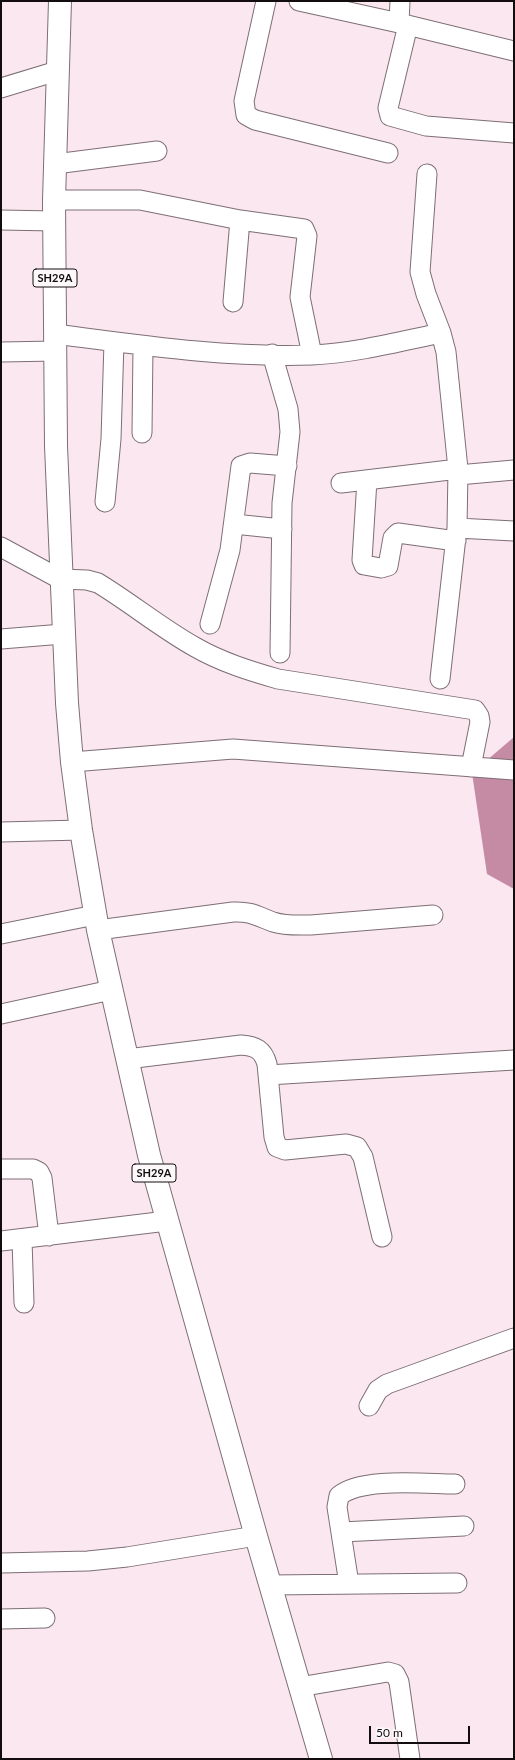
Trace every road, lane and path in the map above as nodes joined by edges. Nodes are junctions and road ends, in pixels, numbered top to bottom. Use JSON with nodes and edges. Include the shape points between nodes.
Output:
{"nodes":[{"id":1,"x":60,"y":1,"type":"edge"},
{"id":2,"x":266,"y":1,"type":"edge"},
{"id":3,"x":299,"y":1,"type":"edge"},
{"id":4,"x":400,"y":1,"type":"edge"},
{"id":5,"x":404,"y":24,"type":"junction"},
{"id":6,"x":514,"y":51,"type":"edge"},
{"id":7,"x":57,"y":72,"type":"junction"},
{"id":8,"x":1,"y":88,"type":"edge"},
{"id":9,"x":514,"y":133,"type":"edge"},
{"id":10,"x":157,"y":151,"type":"dead end"},
{"id":11,"x":388,"y":153,"type":"dead end"},
{"id":12,"x":55,"y":164,"type":"junction"},
{"id":13,"x":427,"y":174,"type":"dead end"},
{"id":14,"x":54,"y":200,"type":"junction"},
{"id":15,"x":1,"y":220,"type":"edge"},
{"id":16,"x":240,"y":220,"type":"junction"},
{"id":17,"x":54,"y":221,"type":"junction"},
{"id":18,"x":234,"y":302,"type":"dead end"},
{"id":19,"x":441,"y":333,"type":"junction"},
{"id":20,"x":55,"y":342,"type":"junction"},
{"id":21,"x":114,"y":342,"type":"junction"},
{"id":22,"x":143,"y":346,"type":"junction"},
{"id":23,"x":1,"y":352,"type":"edge"},
{"id":24,"x":272,"y":354,"type":"junction"},
{"id":25,"x":312,"y":355,"type":"junction"},
{"id":26,"x":142,"y":433,"type":"dead end"},
{"id":27,"x":287,"y":466,"type":"junction"},
{"id":28,"x":514,"y":470,"type":"edge"},
{"id":29,"x":458,"y":472,"type":"junction"},
{"id":30,"x":367,"y":480,"type":"junction"},
{"id":31,"x":341,"y":483,"type":"dead end"},
{"id":32,"x":105,"y":502,"type":"dead end"},
{"id":33,"x":234,"y":524,"type":"junction"},
{"id":34,"x":282,"y":529,"type":"junction"},
{"id":35,"x":514,"y":531,"type":"edge"},
{"id":36,"x":456,"y":535,"type":"junction"},
{"id":37,"x":1,"y":547,"type":"edge"},
{"id":38,"x":60,"y":569,"type":"junction"},
{"id":39,"x":210,"y":624,"type":"dead end"},
{"id":40,"x":63,"y":634,"type":"junction"},
{"id":41,"x":1,"y":639,"type":"edge"},
{"id":42,"x":280,"y":653,"type":"dead end"},
{"id":43,"x":440,"y":679,"type":"dead end"},
{"id":44,"x":72,"y":762,"type":"junction"},
{"id":45,"x":471,"y":767,"type":"junction"},
{"id":46,"x":514,"y":770,"type":"edge"},
{"id":47,"x":81,"y":830,"type":"junction"},
{"id":48,"x":1,"y":832,"type":"edge"},
{"id":49,"x":433,"y":915,"type":"dead end"},
{"id":50,"x":97,"y":923,"type":"junction"},
{"id":51,"x":1,"y":934,"type":"edge"},
{"id":52,"x":111,"y":990,"type":"junction"},
{"id":53,"x":1,"y":1014,"type":"edge"},
{"id":54,"x":127,"y":1059,"type":"junction"},
{"id":55,"x":514,"y":1060,"type":"edge"},
{"id":56,"x":268,"y":1075,"type":"junction"},
{"id":57,"x":1,"y":1169,"type":"edge"},
{"id":58,"x":168,"y":1221,"type":"junction"},
{"id":59,"x":49,"y":1236,"type":"junction"},
{"id":60,"x":382,"y":1237,"type":"dead end"},
{"id":61,"x":22,"y":1239,"type":"junction"},
{"id":62,"x":1,"y":1241,"type":"edge"},
{"id":63,"x":24,"y":1303,"type":"dead end"},
{"id":64,"x":514,"y":1338,"type":"edge"},
{"id":65,"x":369,"y":1406,"type":"dead end"},
{"id":66,"x":455,"y":1484,"type":"dead end"},
{"id":67,"x":464,"y":1526,"type":"dead end"},
{"id":68,"x":341,"y":1532,"type":"junction"},
{"id":69,"x":256,"y":1536,"type":"junction"},
{"id":70,"x":1,"y":1563,"type":"edge"},
{"id":71,"x":457,"y":1583,"type":"dead end"},
{"id":72,"x":349,"y":1584,"type":"junction"},
{"id":73,"x":270,"y":1585,"type":"junction"},
{"id":74,"x":45,"y":1618,"type":"dead end"},
{"id":75,"x":1,"y":1619,"type":"edge"},
{"id":76,"x":299,"y":1687,"type":"junction"},
{"id":77,"x":322,"y":1759,"type":"edge"},
{"id":78,"x":410,"y":1759,"type":"edge"}],
"edges":[{"from":1,"to":7,"type":"main road","number":"SH29A"},
{"from":2,"to":11,"type":"street","via":[[244,101],[246,114],[255,120]]},
{"from":3,"to":5,"type":"street"},
{"from":4,"to":5,"type":"street"},
{"from":5,"to":6,"type":"street"},
{"from":5,"to":9,"type":"street","via":[[388,108],[390,116],[426,126]]},
{"from":7,"to":8,"type":"street"},
{"from":7,"to":12,"type":"main road","number":"SH29A"},
{"from":10,"to":12,"type":"street"},
{"from":12,"to":14,"type":"main road","number":"SH29A"},
{"from":13,"to":19,"type":"street","via":[[420,272]]},
{"from":14,"to":16,"type":"street","via":[[140,200]]},
{"from":14,"to":17,"type":"main road","number":"SH29A"},
{"from":15,"to":17,"type":"street"},
{"from":16,"to":18,"type":"street"},
{"from":16,"to":25,"type":"street","via":[[301,228],[306,231],[300,297]]},
{"from":17,"to":20,"type":"main road","number":"SH29A"},
{"from":19,"to":25,"type":"street","via":[[351,351]]},
{"from":19,"to":29,"type":"street","via":[[447,358]]},
{"from":20,"to":21,"type":"street"},
{"from":20,"to":23,"type":"street"},
{"from":20,"to":38,"type":"main road","number":"SH29A"},
{"from":21,"to":22,"type":"street"},
{"from":21,"to":32,"type":"street","via":[[112,439]]},
{"from":22,"to":24,"type":"street","via":[[205,353]]},
{"from":22,"to":26,"type":"street"},
{"from":24,"to":25,"type":"street"},
{"from":24,"to":27,"type":"street","via":[[285,397],[289,421],[290,446]]},
{"from":27,"to":33,"type":"street","via":[[250,463],[243,465]]},
{"from":27,"to":34,"type":"street","via":[[282,503]]},
{"from":28,"to":29,"type":"street"},
{"from":29,"to":30,"type":"street"},
{"from":29,"to":36,"type":"street"},
{"from":30,"to":31,"type":"street"},
{"from":30,"to":36,"type":"street","via":[[362,560],[364,565],[384,568],[388,566],[393,538],[398,533]]},
{"from":33,"to":34,"type":"street"},
{"from":33,"to":39,"type":"street","via":[[230,550]]},
{"from":34,"to":42,"type":"street"},
{"from":35,"to":36,"type":"street"},
{"from":36,"to":43,"type":"street"},
{"from":37,"to":38,"type":"street"},
{"from":38,"to":40,"type":"main road","number":"SH29A"},
{"from":38,"to":45,"type":"street","via":[[98,583],[196,648],[253,672],[278,679],[475,710],[480,722]]},
{"from":40,"to":41,"type":"street"},
{"from":40,"to":44,"type":"main road","number":"SH29A"},
{"from":44,"to":45,"type":"street","via":[[233,749]]},
{"from":44,"to":47,"type":"main road","number":"SH29A"},
{"from":45,"to":46,"type":"street"},
{"from":47,"to":48,"type":"street"},
{"from":47,"to":50,"type":"main road","number":"SH29A"},
{"from":49,"to":50,"type":"street","via":[[311,925],[273,922],[249,912],[233,912]]},
{"from":50,"to":51,"type":"street"},
{"from":50,"to":52,"type":"main road","number":"SH29A"},
{"from":52,"to":53,"type":"street"},
{"from":52,"to":54,"type":"main road","number":"SH29A"},
{"from":54,"to":56,"type":"street","via":[[250,1046],[256,1047],[264,1056]]},
{"from":54,"to":58,"type":"main road","number":"SH29A","via":[[149,1155]]},
{"from":55,"to":56,"type":"street"},
{"from":56,"to":60,"type":"street","via":[[277,1147],[285,1150],[346,1144],[357,1147],[363,1157]]},
{"from":57,"to":59,"type":"street","via":[[33,1169],[39,1172],[42,1178]]},
{"from":58,"to":59,"type":"street"},
{"from":58,"to":69,"type":"main road","number":"SH29A"},
{"from":59,"to":61,"type":"street"},
{"from":61,"to":62,"type":"street"},
{"from":61,"to":63,"type":"street"},
{"from":64,"to":65,"type":"street","via":[[387,1384],[378,1390]]},
{"from":66,"to":68,"type":"street","via":[[371,1484],[347,1490],[339,1496],[337,1502]]},
{"from":67,"to":68,"type":"street"},
{"from":68,"to":72,"type":"street"},
{"from":69,"to":70,"type":"street","via":[[127,1557],[88,1561]]},
{"from":69,"to":73,"type":"main road","number":"SH29A"},
{"from":71,"to":72,"type":"street"},
{"from":72,"to":73,"type":"street"},
{"from":73,"to":76,"type":"main road","number":"SH29A"},
{"from":74,"to":75,"type":"street"},
{"from":76,"to":77,"type":"main road","number":"SH29A"},
{"from":76,"to":78,"type":"street","via":[[388,1672],[395,1674],[399,1682]]}]}
